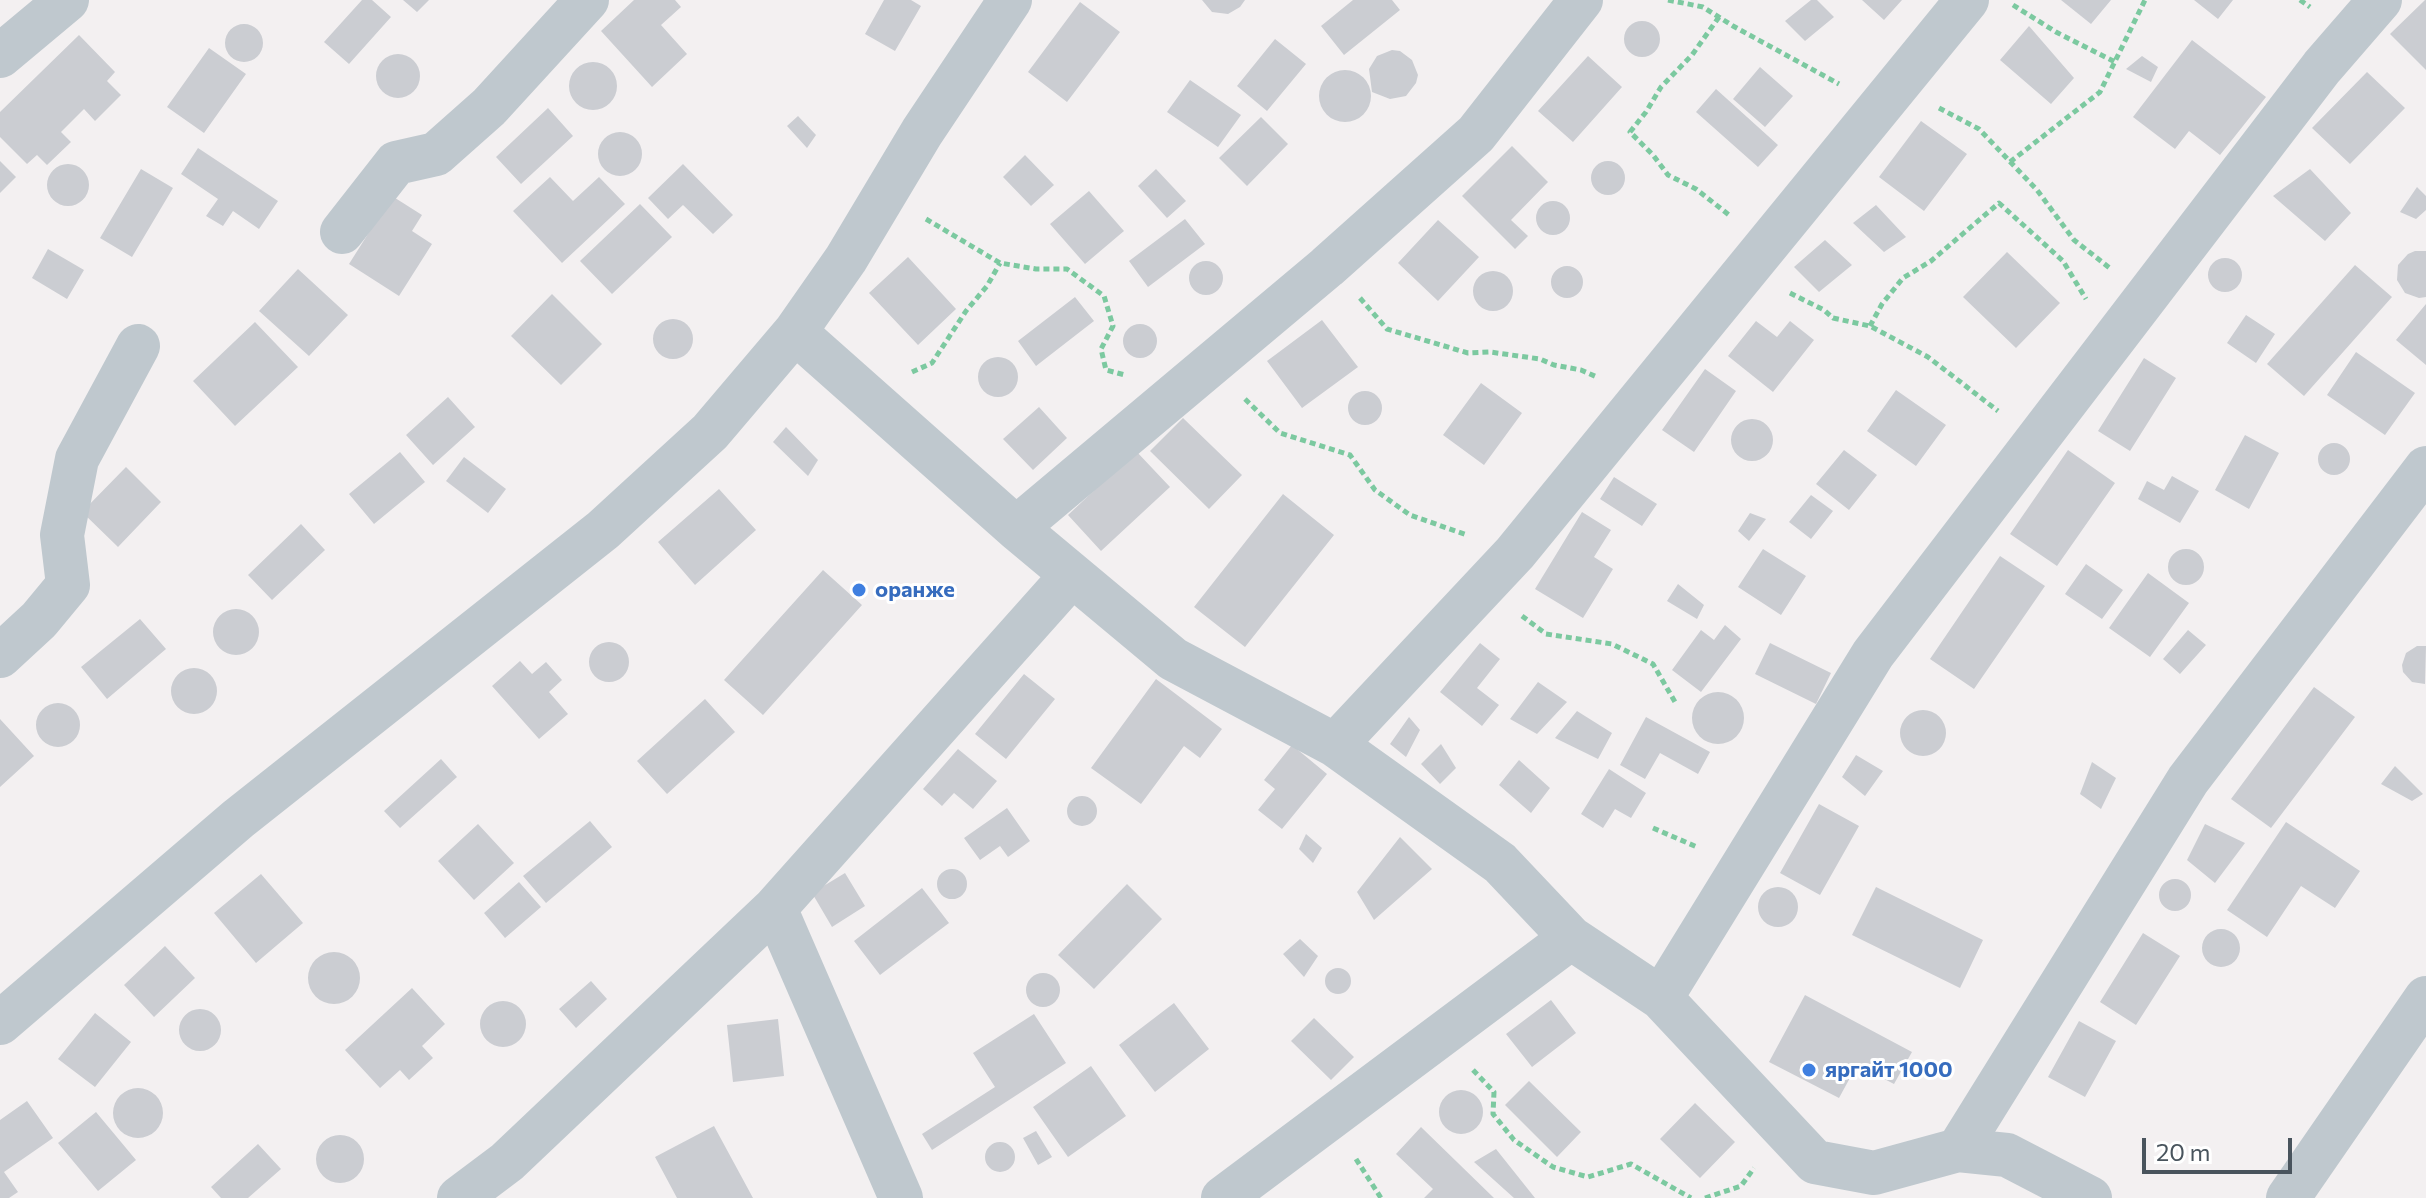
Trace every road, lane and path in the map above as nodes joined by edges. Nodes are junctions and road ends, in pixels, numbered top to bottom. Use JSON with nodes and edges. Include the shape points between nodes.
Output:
{"nodes":[{"id":1,"x":67,"y":0,"type":"edge"},
{"id":2,"x":587,"y":0,"type":"edge"},
{"id":3,"x":1010,"y":0,"type":"edge"},
{"id":4,"x":1581,"y":0,"type":"edge"},
{"id":5,"x":1668,"y":0,"type":"edge"},
{"id":6,"x":1967,"y":0,"type":"edge"},
{"id":7,"x":2006,"y":0,"type":"edge"},
{"id":8,"x":2145,"y":0,"type":"edge"},
{"id":9,"x":2380,"y":0,"type":"edge"},
{"id":10,"x":1719,"y":17,"type":"junction"},
{"id":11,"x":0,"y":56,"type":"edge"},
{"id":12,"x":2115,"y":62,"type":"junction"},
{"id":13,"x":1897,"y":86,"type":"junction"},
{"id":14,"x":1866,"y":124,"type":"junction"},
{"id":15,"x":2010,"y":162,"type":"junction"},
{"id":16,"x":883,"y":198,"type":"junction"},
{"id":17,"x":342,"y":232,"type":"dead end"},
{"id":18,"x":1759,"y":255,"type":"junction"},
{"id":19,"x":1000,"y":263,"type":"junction"},
{"id":20,"x":1327,"y":267,"type":"junction"},
{"id":21,"x":2143,"y":300,"type":"junction"},
{"id":22,"x":1870,"y":326,"type":"junction"},
{"id":23,"x":795,"y":332,"type":"junction"},
{"id":24,"x":138,"y":346,"type":"dead end"},
{"id":25,"x":2104,"y":352,"type":"junction"},
{"id":26,"x":1554,"y":365,"type":"dead end"},
{"id":27,"x":1206,"y":369,"type":"junction"},
{"id":28,"x":1132,"y":375,"type":"dead end"},
{"id":29,"x":864,"y":393,"type":"junction"},
{"id":30,"x":2035,"y":442,"type":"junction"},
{"id":31,"x":2426,"y":468,"type":"edge"},
{"id":32,"x":1016,"y":528,"type":"junction"},
{"id":33,"x":1072,"y":575,"type":"junction"},
{"id":34,"x":1495,"y":575,"type":"junction"},
{"id":35,"x":0,"y":656,"type":"edge"},
{"id":36,"x":1675,"y":702,"type":"dead end"},
{"id":37,"x":1335,"y":745,"type":"junction"},
{"id":38,"x":775,"y":908,"type":"junction"},
{"id":39,"x":1571,"y":938,"type":"junction"},
{"id":40,"x":1661,"y":998,"type":"junction"},
{"id":41,"x":2426,"y":998,"type":"edge"},
{"id":42,"x":0,"y":1023,"type":"edge"},
{"id":43,"x":1446,"y":1032,"type":"junction"},
{"id":44,"x":1783,"y":1129,"type":"junction"},
{"id":45,"x":1958,"y":1150,"type":"junction"},
{"id":46,"x":1866,"y":1186,"type":"edge"},
{"id":47,"x":459,"y":1198,"type":"edge"},
{"id":48,"x":901,"y":1198,"type":"edge"},
{"id":49,"x":1223,"y":1198,"type":"edge"},
{"id":50,"x":1691,"y":1198,"type":"edge"},
{"id":51,"x":1705,"y":1198,"type":"edge"},
{"id":52,"x":2087,"y":1198,"type":"edge"},
{"id":53,"x":2288,"y":1198,"type":"edge"}],
"edges":[{"from":1,"to":11,"type":"street"},
{"from":2,"to":17,"type":"street","via":[[489,107],[436,154],[396,163]]},
{"from":3,"to":16,"type":"street"},
{"from":4,"to":20,"type":"street","via":[[1476,134]]},
{"from":5,"to":10,"type":"path","via":[[1703,7]]},
{"from":6,"to":13,"type":"street"},
{"from":7,"to":12,"type":"path"},
{"from":8,"to":12,"type":"path"},
{"from":9,"to":21,"type":"street"},
{"from":10,"to":14,"type":"path","via":[[1841,85]]},
{"from":10,"to":18,"type":"path","via":[[1630,132],[1668,175],[1724,211]]},
{"from":12,"to":15,"type":"path","via":[[2100,92]]},
{"from":13,"to":14,"type":"street"},
{"from":13,"to":15,"type":"path","via":[[1979,129]]},
{"from":14,"to":18,"type":"street"},
{"from":15,"to":21,"type":"path","via":[[2074,240]]},
{"from":16,"to":19,"type":"path"},
{"from":16,"to":23,"type":"street"},
{"from":18,"to":22,"type":"path","via":[[1833,318]]},
{"from":18,"to":34,"type":"street"},
{"from":19,"to":28,"type":"path","via":[[1067,269],[1104,296],[1113,326],[1101,349],[1106,370]]},
{"from":19,"to":29,"type":"path","via":[[932,363]]},
{"from":20,"to":26,"type":"path","via":[[1387,329],[1468,353],[1490,352]]},
{"from":20,"to":27,"type":"street"},
{"from":21,"to":25,"type":"street"},
{"from":22,"to":25,"type":"path","via":[[1903,278],[1999,203],[2063,261],[2084,293]]},
{"from":22,"to":30,"type":"path","via":[[1943,367]]},
{"from":23,"to":29,"type":"street"},
{"from":23,"to":42,"type":"street","via":[[710,432],[603,530],[238,819]]},
{"from":24,"to":35,"type":"street","via":[[77,459],[62,535],[68,585]]},
{"from":25,"to":30,"type":"street"},
{"from":27,"to":32,"type":"street"},
{"from":27,"to":34,"type":"path","via":[[1280,433],[1350,455],[1375,490],[1410,515],[1478,539]]},
{"from":29,"to":32,"type":"street"},
{"from":30,"to":40,"type":"street","via":[[1873,654]]},
{"from":31,"to":45,"type":"street","via":[[2188,780]]},
{"from":32,"to":33,"type":"street"},
{"from":33,"to":37,"type":"street","via":[[1173,659]]},
{"from":33,"to":38,"type":"street"},
{"from":34,"to":36,"type":"path","via":[[1546,634],[1612,644],[1653,664]]},
{"from":34,"to":37,"type":"street"},
{"from":37,"to":39,"type":"street","via":[[1500,863]]},
{"from":38,"to":47,"type":"street","via":[[507,1162]]},
{"from":38,"to":48,"type":"street"},
{"from":39,"to":40,"type":"street"},
{"from":39,"to":43,"type":"street"},
{"from":40,"to":44,"type":"street"},
{"from":41,"to":53,"type":"street"},
{"from":43,"to":49,"type":"street"},
{"from":43,"to":50,"type":"path","via":[[1494,1092],[1493,1114],[1514,1140],[1553,1167],[1588,1177],[1631,1164]]},
{"from":44,"to":46,"type":"street","via":[[1815,1162]]},
{"from":44,"to":51,"type":"path","via":[[1741,1186]]},
{"from":45,"to":46,"type":"street"},
{"from":45,"to":52,"type":"street","via":[[2007,1155]]}]}
